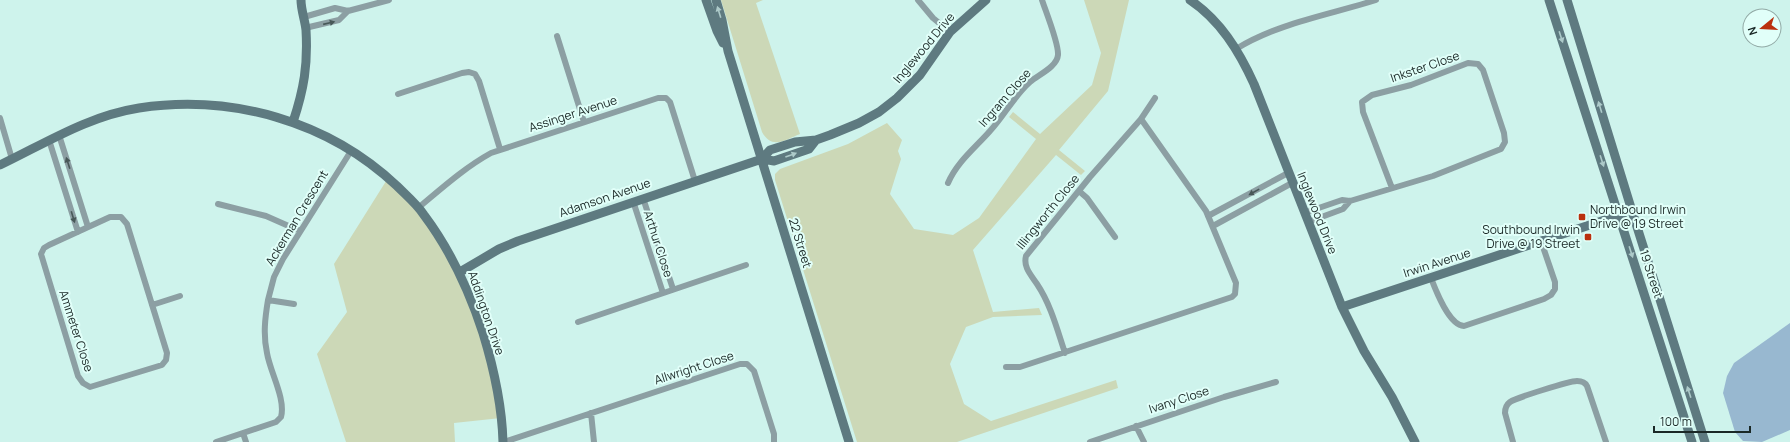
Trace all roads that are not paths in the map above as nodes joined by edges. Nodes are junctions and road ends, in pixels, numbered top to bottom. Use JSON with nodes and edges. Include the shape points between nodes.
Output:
{"nodes":[{"id":1,"x":389,"y":0,"type":"edge"},
{"id":2,"x":706,"y":0,"type":"edge"},
{"id":3,"x":716,"y":0,"type":"edge"},
{"id":4,"x":918,"y":0,"type":"edge"},
{"id":5,"x":986,"y":0,"type":"edge"},
{"id":6,"x":1042,"y":0,"type":"edge"},
{"id":7,"x":1190,"y":0,"type":"edge"},
{"id":8,"x":1550,"y":0,"type":"edge"},
{"id":9,"x":1567,"y":0,"type":"edge"},
{"id":10,"x":1373,"y":1,"type":"edge"},
{"id":11,"x":299,"y":2,"type":"edge"},
{"id":12,"x":371,"y":2,"type":"edge"},
{"id":13,"x":348,"y":11,"type":"junction"},
{"id":14,"x":304,"y":17,"type":"junction"},
{"id":15,"x":305,"y":28,"type":"junction"},
{"id":16,"x":950,"y":32,"type":"junction"},
{"id":17,"x":557,"y":36,"type":"dead end"},
{"id":18,"x":1236,"y":49,"type":"junction"},
{"id":19,"x":728,"y":51,"type":"junction"},
{"id":20,"x":398,"y":94,"type":"dead end"},
{"id":21,"x":1155,"y":98,"type":"dead end"},
{"id":22,"x":0,"y":118,"type":"edge"},
{"id":23,"x":1141,"y":119,"type":"junction"},
{"id":24,"x":293,"y":122,"type":"junction"},
{"id":25,"x":584,"y":122,"type":"junction"},
{"id":26,"x":58,"y":135,"type":"junction"},
{"id":27,"x":49,"y":140,"type":"junction"},
{"id":28,"x":500,"y":149,"type":"junction"},
{"id":29,"x":351,"y":151,"type":"junction"},
{"id":30,"x":12,"y":159,"type":"junction"},
{"id":31,"x":762,"y":159,"type":"junction"},
{"id":32,"x":0,"y":165,"type":"edge"},
{"id":33,"x":1288,"y":172,"type":"junction"},
{"id":34,"x":695,"y":181,"type":"junction"},
{"id":35,"x":948,"y":183,"type":"dead end"},
{"id":36,"x":1292,"y":183,"type":"junction"},
{"id":37,"x":74,"y":184,"type":"junction"},
{"id":38,"x":64,"y":188,"type":"junction"},
{"id":39,"x":1392,"y":188,"type":"junction"},
{"id":40,"x":1079,"y":191,"type":"junction"},
{"id":41,"x":643,"y":198,"type":"junction"},
{"id":42,"x":633,"y":201,"type":"junction"},
{"id":43,"x":1350,"y":201,"type":"junction"},
{"id":44,"x":218,"y":204,"type":"dead end"},
{"id":45,"x":418,"y":208,"type":"junction"},
{"id":46,"x":1632,"y":211,"type":"junction"},
{"id":47,"x":1304,"y":213,"type":"junction"},
{"id":48,"x":1619,"y":215,"type":"junction"},
{"id":49,"x":1208,"y":216,"type":"junction"},
{"id":50,"x":1308,"y":222,"type":"junction"},
{"id":51,"x":1213,"y":226,"type":"junction"},
{"id":52,"x":88,"y":227,"type":"junction"},
{"id":53,"x":300,"y":231,"type":"junction"},
{"id":54,"x":78,"y":232,"type":"junction"},
{"id":55,"x":1115,"y":237,"type":"dead end"},
{"id":56,"x":1541,"y":241,"type":"junction"},
{"id":57,"x":746,"y":265,"type":"dead end"},
{"id":58,"x":460,"y":272,"type":"junction"},
{"id":59,"x":1431,"y":278,"type":"junction"},
{"id":60,"x":673,"y":290,"type":"junction"},
{"id":61,"x":663,"y":293,"type":"junction"},
{"id":62,"x":180,"y":296,"type":"dead end"},
{"id":63,"x":268,"y":300,"type":"junction"},
{"id":64,"x":152,"y":304,"type":"junction"},
{"id":65,"x":294,"y":304,"type":"dead end"},
{"id":66,"x":1342,"y":307,"type":"junction"},
{"id":67,"x":578,"y":322,"type":"dead end"},
{"id":68,"x":1065,"y":353,"type":"junction"},
{"id":69,"x":1006,"y":367,"type":"dead end"},
{"id":70,"x":1276,"y":382,"type":"dead end"},
{"id":71,"x":591,"y":413,"type":"junction"},
{"id":72,"x":1136,"y":426,"type":"junction"},
{"id":73,"x":243,"y":433,"type":"junction"},
{"id":74,"x":216,"y":442,"type":"edge"},
{"id":75,"x":246,"y":442,"type":"edge"},
{"id":76,"x":503,"y":442,"type":"edge"},
{"id":77,"x":594,"y":442,"type":"edge"},
{"id":78,"x":774,"y":442,"type":"edge"},
{"id":79,"x":849,"y":442,"type":"edge"},
{"id":80,"x":1090,"y":442,"type":"edge"},
{"id":81,"x":1144,"y":442,"type":"edge"},
{"id":82,"x":1415,"y":442,"type":"edge"},
{"id":83,"x":1513,"y":442,"type":"edge"},
{"id":84,"x":1606,"y":442,"type":"edge"},
{"id":85,"x":1692,"y":442,"type":"edge"},
{"id":86,"x":1705,"y":442,"type":"edge"}],
"edges":[{"from":1,"to":12,"type":"street"},
{"from":2,"to":19,"type":"street","name":"22 Street","via":[[717,31]]},
{"from":19,"to":3,"type":"street","name":"22 Street","one_way":true},
{"from":4,"to":16,"type":"street","via":[[933,18]]},
{"from":5,"to":16,"type":"street","name":"Inglewood Drive"},
{"from":6,"to":35,"type":"street","name":"Ingram Close","via":[[1057,49],[1057,60],[1017,96],[990,131],[960,162]]},
{"from":7,"to":18,"type":"street","name":"Inglewood Drive","via":[[1211,18]]},
{"from":8,"to":48,"type":"street","name":"19 Street","one_way":true},
{"from":46,"to":9,"type":"street","name":"19 Street","one_way":true},
{"from":10,"to":18,"type":"street","via":[[1272,31]]},
{"from":11,"to":14,"type":"street"},
{"from":12,"to":13,"type":"street"},
{"from":13,"to":14,"type":"street","via":[[334,8]]},
{"from":15,"to":13,"type":"street","one_way":true,"via":[[339,20]]},
{"from":14,"to":15,"type":"street"},
{"from":15,"to":24,"type":"street","via":[[306,71]]},
{"from":16,"to":31,"type":"street","name":"Inglewood Drive","via":[[920,75],[879,112],[816,140],[795,142],[770,150]]},
{"from":17,"to":25,"type":"street"},
{"from":18,"to":33,"type":"street","name":"Inglewood Drive","via":[[1254,84]]},
{"from":19,"to":31,"type":"street","name":"22 Street"},
{"from":20,"to":28,"type":"street","via":[[462,73],[475,74]]},
{"from":21,"to":23,"type":"street","name":"Illingworth Close"},
{"from":22,"to":30,"type":"street"},
{"from":23,"to":40,"type":"street","name":"Illingworth Close"},
{"from":23,"to":49,"type":"street"},
{"from":24,"to":26,"type":"street","name":"Addington Drive","via":[[235,107],[176,104],[137,108],[86,123]]},
{"from":24,"to":29,"type":"street","name":"Addington Drive"},
{"from":25,"to":28,"type":"street","name":"Assinger Avenue"},
{"from":25,"to":34,"type":"street","name":"Assinger Avenue","via":[[658,98],[666,98],[673,109]]},
{"from":26,"to":27,"type":"street","name":"Addington Drive"},
{"from":37,"to":26,"type":"street","one_way":true},
{"from":27,"to":30,"type":"street","name":"Addington Drive"},
{"from":27,"to":38,"type":"street"},
{"from":28,"to":45,"type":"street","name":"Assinger Avenue","via":[[471,164]]},
{"from":29,"to":45,"type":"street","name":"Addington Drive","via":[[382,172]]},
{"from":29,"to":53,"type":"street","name":"Ackerman Crescent"},
{"from":30,"to":32,"type":"street","name":"Addington Drive"},
{"from":31,"to":34,"type":"street","name":"Adamson Avenue"},
{"from":31,"to":79,"type":"street","name":"22 Street"},
{"from":33,"to":36,"type":"street","name":"Inglewood Drive"},
{"from":33,"to":49,"type":"street","one_way":true},
{"from":34,"to":41,"type":"street","name":"Adamson Avenue"},
{"from":36,"to":47,"type":"street","name":"Inglewood Drive"},
{"from":36,"to":51,"type":"street"},
{"from":37,"to":38,"type":"street"},
{"from":37,"to":52,"type":"street"},
{"from":38,"to":54,"type":"street","one_way":true},
{"from":39,"to":39,"type":"street","name":"Inkster Close","via":[[1447,171],[1495,152],[1503,146],[1504,133],[1483,70],[1478,64],[1468,63],[1411,85],[1372,95],[1362,102],[1363,112]]},
{"from":39,"to":43,"type":"street","name":"Inkster Close"},
{"from":40,"to":55,"type":"street"},
{"from":40,"to":68,"type":"street","name":"Illingworth Close","via":[[1027,253],[1024,261],[1051,310]]},
{"from":41,"to":42,"type":"street","name":"Adamson Avenue"},
{"from":41,"to":60,"type":"street","name":"Arthur Close"},
{"from":42,"to":58,"type":"street","name":"Adamson Avenue","via":[[518,240]]},
{"from":42,"to":61,"type":"street","name":"Arthur Close"},
{"from":43,"to":47,"type":"street","name":"Inkster Close","via":[[1342,200]]},
{"from":43,"to":50,"type":"street","name":"Inkster Close","via":[[1343,209]]},
{"from":44,"to":53,"type":"street","via":[[266,216]]},
{"from":45,"to":58,"type":"street","name":"Addington Drive"},
{"from":46,"to":48,"type":"street","name":"Irwin Avenue"},
{"from":86,"to":46,"type":"street","name":"19 Street","one_way":true},
{"from":47,"to":50,"type":"street","name":"Inglewood Drive"},
{"from":48,"to":56,"type":"street","name":"Irwin Avenue"},
{"from":48,"to":85,"type":"street","name":"19 Street","one_way":true},
{"from":49,"to":51,"type":"street"},
{"from":50,"to":66,"type":"street","name":"Inglewood Drive"},
{"from":51,"to":68,"type":"street","via":[[1236,283],[1236,294],[1232,298]]},
{"from":52,"to":54,"type":"street","name":"Ammeter Close"},
{"from":52,"to":64,"type":"street","name":"Ammeter Close","via":[[110,217],[121,217],[126,221]]},
{"from":53,"to":63,"type":"street","name":"Ackerman Crescent","via":[[278,268]]},
{"from":54,"to":64,"type":"street","name":"Ammeter Close","via":[[49,245],[41,254],[78,376],[83,384],[94,386],[164,363],[167,353]]},
{"from":56,"to":59,"type":"street","name":"Irwin Avenue"},
{"from":56,"to":59,"type":"street","via":[[1555,286],[1551,296],[1464,326],[1451,318]]},
{"from":57,"to":60,"type":"street","name":"Arthur Close"},
{"from":58,"to":76,"type":"street","name":"Addington Drive","via":[[470,294],[489,355],[498,395]]},
{"from":59,"to":66,"type":"street","name":"Irwin Avenue"},
{"from":60,"to":61,"type":"street","name":"Arthur Close"},
{"from":61,"to":67,"type":"street","name":"Arthur Close"},
{"from":62,"to":64,"type":"street"},
{"from":63,"to":65,"type":"street"},
{"from":63,"to":73,"type":"street","name":"Ackerman Crescent","via":[[266,352],[281,400],[282,413],[276,422]]},
{"from":66,"to":82,"type":"street","name":"Inglewood Drive"},
{"from":68,"to":69,"type":"street","via":[[1020,368]]},
{"from":70,"to":72,"type":"street","name":"Ivany Close"},
{"from":71,"to":76,"type":"street","name":"Allwright Close"},
{"from":71,"to":77,"type":"street"},
{"from":71,"to":78,"type":"street","name":"Allwright Close","via":[[737,364],[744,364],[754,371],[774,434]]},
{"from":72,"to":80,"type":"street","name":"Ivany Close"},
{"from":72,"to":81,"type":"street"},
{"from":73,"to":74,"type":"street","name":"Ackerman Crescent"},
{"from":73,"to":75,"type":"street"},
{"from":83,"to":84,"type":"street","via":[[1504,413],[1508,404],[1579,381],[1587,386]]}]}
